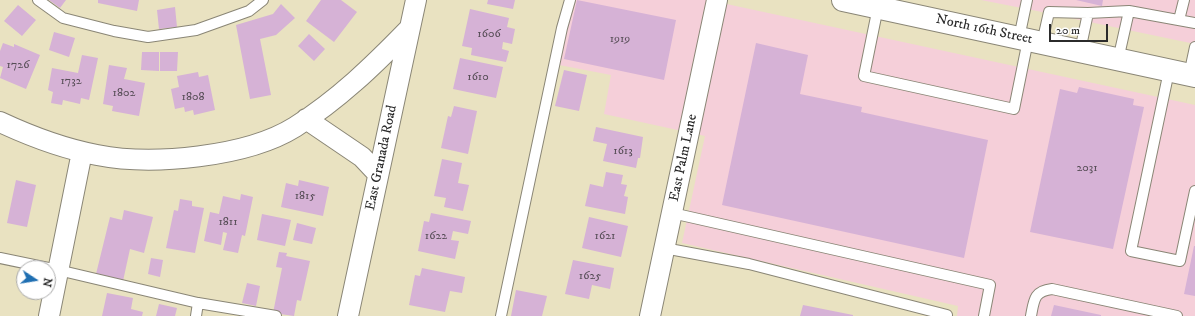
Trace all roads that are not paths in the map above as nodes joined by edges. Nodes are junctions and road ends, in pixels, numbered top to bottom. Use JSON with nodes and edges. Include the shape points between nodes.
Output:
{"nodes":[{"id":1,"x":38,"y":0,"type":"edge"},
{"id":2,"x":263,"y":0,"type":"edge"},
{"id":3,"x":416,"y":0,"type":"edge"},
{"id":4,"x":570,"y":0,"type":"edge"},
{"id":5,"x":717,"y":0,"type":"edge"},
{"id":6,"x":843,"y":0,"type":"edge"},
{"id":7,"x":1027,"y":0,"type":"edge"},
{"id":8,"x":1184,"y":0,"type":"edge"},
{"id":9,"x":878,"y":7,"type":"junction"},
{"id":10,"x":1129,"y":11,"type":"junction"},
{"id":11,"x":1088,"y":14,"type":"junction"},
{"id":12,"x":1179,"y":20,"type":"junction"},
{"id":13,"x":1195,"y":23,"type":"edge"},
{"id":14,"x":409,"y":28,"type":"junction"},
{"id":15,"x":1030,"y":40,"type":"junction"},
{"id":16,"x":1195,"y":47,"type":"edge"},
{"id":17,"x":1080,"y":52,"type":"junction"},
{"id":18,"x":1118,"y":60,"type":"junction"},
{"id":19,"x":1184,"y":74,"type":"edge"},
{"id":20,"x":306,"y":119,"type":"junction"},
{"id":21,"x":0,"y":122,"type":"edge"},
{"id":22,"x":82,"y":152,"type":"junction"},
{"id":23,"x":378,"y":174,"type":"junction"},
{"id":24,"x":1195,"y":191,"type":"edge"},
{"id":25,"x":672,"y":213,"type":"junction"},
{"id":26,"x":664,"y":248,"type":"junction"},
{"id":27,"x":0,"y":258,"type":"edge"},
{"id":28,"x":58,"y":270,"type":"junction"},
{"id":29,"x":198,"y":303,"type":"junction"},
{"id":30,"x":947,"y":315,"type":"dead end"},
{"id":31,"x":49,"y":316,"type":"edge"},
{"id":32,"x":196,"y":316,"type":"edge"},
{"id":33,"x":276,"y":316,"type":"edge"},
{"id":34,"x":348,"y":316,"type":"edge"},
{"id":35,"x":501,"y":316,"type":"edge"},
{"id":36,"x":650,"y":316,"type":"edge"},
{"id":37,"x":984,"y":316,"type":"edge"},
{"id":38,"x":1031,"y":316,"type":"edge"},
{"id":39,"x":1177,"y":316,"type":"edge"}],
"edges":[{"from":1,"to":2,"type":"lane","via":[[63,18],[148,37],[196,30],[249,11]]},
{"from":3,"to":14,"type":"street","name":"East Granada Road"},
{"from":4,"to":35,"type":"lane"},
{"from":5,"to":25,"type":"street","name":"East Palm Lane"},
{"from":6,"to":9,"type":"main road","name":"North 16th Street"},
{"from":7,"to":15,"type":"lane"},
{"from":8,"to":12,"type":"lane"},
{"from":9,"to":15,"type":"main road","name":"North 16th Street"},
{"from":9,"to":15,"type":"lane","via":[[864,76],[1014,109]]},
{"from":10,"to":11,"type":"lane"},
{"from":10,"to":12,"type":"lane"},
{"from":10,"to":18,"type":"lane"},
{"from":11,"to":15,"type":"lane","via":[[1049,12]]},
{"from":11,"to":17,"type":"lane"},
{"from":12,"to":13,"type":"lane"},
{"from":14,"to":20,"type":"street","via":[[357,81]]},
{"from":14,"to":23,"type":"street","name":"East Granada Road"},
{"from":15,"to":17,"type":"main road","name":"North 16th Street"},
{"from":16,"to":19,"type":"lane"},
{"from":17,"to":18,"type":"main road","name":"North 16th Street"},
{"from":18,"to":19,"type":"main road","name":"North 16th Street"},
{"from":19,"to":24,"type":"lane","via":[[1131,251],[1180,261]]},
{"from":20,"to":22,"type":"street","via":[[294,128],[256,144],[217,154],[147,159],[99,156]]},
{"from":20,"to":23,"type":"street","via":[[362,157]]},
{"from":21,"to":22,"type":"street"},
{"from":22,"to":28,"type":"street"},
{"from":23,"to":34,"type":"street","name":"East Granada Road"},
{"from":25,"to":26,"type":"street","name":"East Palm Lane"},
{"from":25,"to":37,"type":"lane","via":[[990,285]]},
{"from":26,"to":30,"type":"lane","via":[[749,264]]},
{"from":26,"to":36,"type":"street","name":"East Palm Lane"},
{"from":27,"to":28,"type":"lane"},
{"from":28,"to":29,"type":"lane"},
{"from":28,"to":31,"type":"street"},
{"from":29,"to":32,"type":"lane"},
{"from":29,"to":33,"type":"lane"},
{"from":38,"to":39,"type":"lane","via":[[1034,298],[1042,290],[1052,289]]}]}
